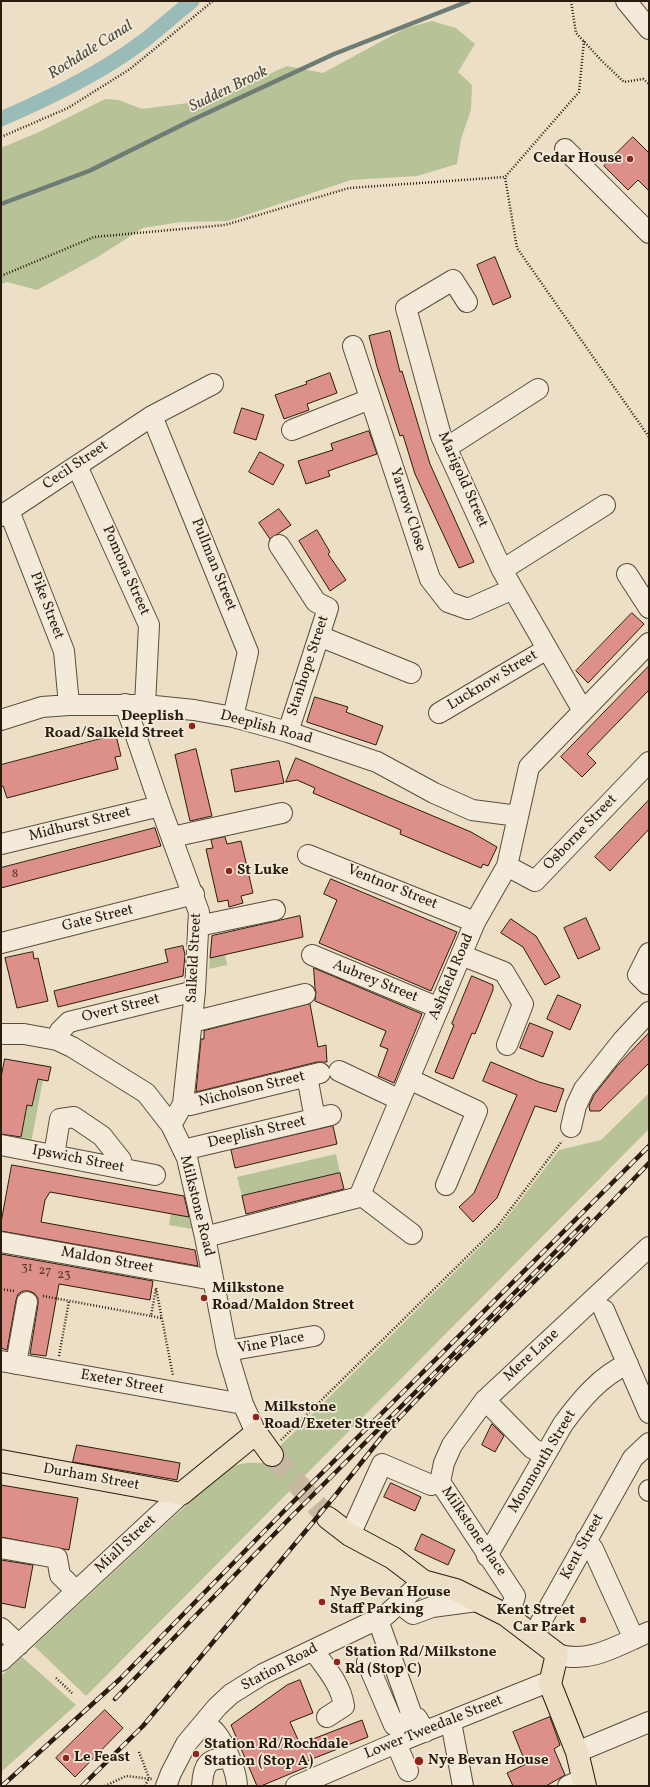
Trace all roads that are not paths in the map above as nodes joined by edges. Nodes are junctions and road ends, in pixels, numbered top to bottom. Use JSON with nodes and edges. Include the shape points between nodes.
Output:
{"nodes":[{"id":1,"x":626,"y":1,"type":"edge"},
{"id":2,"x":649,"y":29,"type":"edge"},
{"id":3,"x":565,"y":149,"type":"dead end"},
{"id":4,"x":649,"y":233,"type":"edge"},
{"id":5,"x":467,"y":302,"type":"dead end"},
{"id":6,"x":353,"y":346,"type":"dead end"},
{"id":7,"x":213,"y":384,"type":"dead end"},
{"id":8,"x":538,"y":390,"type":"dead end"},
{"id":9,"x":370,"y":399,"type":"junction"},
{"id":10,"x":152,"y":416,"type":"junction"},
{"id":11,"x":292,"y":430,"type":"dead end"},
{"id":12,"x":446,"y":448,"type":"junction"},
{"id":13,"x":77,"y":466,"type":"junction"},
{"id":14,"x":605,"y":505,"type":"dead end"},
{"id":15,"x":5,"y":514,"type":"edge"},
{"id":16,"x":279,"y":545,"type":"dead end"},
{"id":17,"x":502,"y":570,"type":"junction"},
{"id":18,"x":627,"y":574,"type":"dead end"},
{"id":19,"x":513,"y":589,"type":"junction"},
{"id":20,"x":649,"y":608,"type":"edge"},
{"id":21,"x":319,"y":636,"type":"junction"},
{"id":22,"x":649,"y":643,"type":"edge"},
{"id":23,"x":547,"y":649,"type":"junction"},
{"id":24,"x":412,"y":673,"type":"dead end"},
{"id":25,"x":69,"y":704,"type":"junction"},
{"id":26,"x":135,"y":705,"type":"junction"},
{"id":27,"x":583,"y":711,"type":"junction"},
{"id":28,"x":439,"y":714,"type":"dead end"},
{"id":29,"x":233,"y":717,"type":"junction"},
{"id":30,"x":1,"y":720,"type":"edge"},
{"id":31,"x":288,"y":732,"type":"junction"},
{"id":32,"x":649,"y":762,"type":"edge"},
{"id":33,"x":160,"y":806,"type":"junction"},
{"id":34,"x":282,"y":813,"type":"dead end"},
{"id":35,"x":518,"y":816,"type":"junction"},
{"id":36,"x":172,"y":837,"type":"junction"},
{"id":37,"x":1,"y":844,"type":"edge"},
{"id":38,"x":308,"y":855,"type":"dead end"},
{"id":39,"x":507,"y":866,"type":"junction"},
{"id":40,"x":194,"y":894,"type":"junction"},
{"id":41,"x":275,"y":910,"type":"dead end"},
{"id":42,"x":475,"y":922,"type":"junction"},
{"id":43,"x":198,"y":926,"type":"junction"},
{"id":44,"x":1,"y":943,"type":"edge"},
{"id":45,"x":649,"y":953,"type":"edge"},
{"id":46,"x":312,"y":955,"type":"dead end"},
{"id":47,"x":461,"y":955,"type":"junction"},
{"id":48,"x":647,"y":984,"type":"dead end"},
{"id":49,"x":195,"y":991,"type":"junction"},
{"id":50,"x":305,"y":994,"type":"dead end"},
{"id":51,"x":439,"y":1008,"type":"junction"},
{"id":52,"x":649,"y":1012,"type":"edge"},
{"id":53,"x":192,"y":1022,"type":"junction"},
{"id":54,"x":1,"y":1034,"type":"edge"},
{"id":55,"x":57,"y":1040,"type":"junction"},
{"id":56,"x":506,"y":1045,"type":"dead end"},
{"id":57,"x":322,"y":1074,"type":"junction"},
{"id":58,"x":409,"y":1079,"type":"junction"},
{"id":59,"x":400,"y":1100,"type":"junction"},
{"id":60,"x":183,"y":1104,"type":"junction"},
{"id":61,"x":171,"y":1125,"type":"junction"},
{"id":62,"x":570,"y":1127,"type":"road end"},
{"id":63,"x":1,"y":1145,"type":"edge"},
{"id":64,"x":182,"y":1150,"type":"junction"},
{"id":65,"x":54,"y":1155,"type":"junction"},
{"id":66,"x":119,"y":1168,"type":"junction"},
{"id":67,"x":155,"y":1175,"type":"dead end"},
{"id":68,"x":446,"y":1185,"type":"dead end"},
{"id":69,"x":361,"y":1195,"type":"junction"},
{"id":70,"x":412,"y":1234,"type":"dead end"},
{"id":71,"x":205,"y":1237,"type":"junction"},
{"id":72,"x":1,"y":1242,"type":"edge"},
{"id":73,"x":649,"y":1247,"type":"edge"},
{"id":74,"x":214,"y":1280,"type":"junction"},
{"id":75,"x":27,"y":1296,"type":"road end"},
{"id":76,"x":604,"y":1310,"type":"dead end"},
{"id":77,"x":314,"y":1336,"type":"dead end"},
{"id":78,"x":227,"y":1351,"type":"junction"},
{"id":79,"x":8,"y":1362,"type":"edge"},
{"id":80,"x":628,"y":1364,"type":"junction"},
{"id":81,"x":485,"y":1400,"type":"junction"},
{"id":82,"x":243,"y":1404,"type":"junction"},
{"id":83,"x":649,"y":1413,"type":"edge"},
{"id":84,"x":256,"y":1433,"type":"junction"},
{"id":85,"x":649,"y":1443,"type":"edge"},
{"id":86,"x":276,"y":1448,"type":"tunnel mouth"},
{"id":87,"x":544,"y":1455,"type":"junction"},
{"id":88,"x":1,"y":1461,"type":"edge"},
{"id":89,"x":440,"y":1482,"type":"junction"},
{"id":90,"x":181,"y":1494,"type":"junction"},
{"id":91,"x":328,"y":1518,"type":"tunnel mouth"},
{"id":92,"x":350,"y":1535,"type":"junction"},
{"id":93,"x":586,"y":1540,"type":"junction"},
{"id":94,"x":1,"y":1548,"type":"edge"},
{"id":95,"x":487,"y":1556,"type":"junction"},
{"id":96,"x":423,"y":1581,"type":"junction"},
{"id":97,"x":76,"y":1591,"type":"junction"},
{"id":98,"x":477,"y":1601,"type":"junction"},
{"id":99,"x":400,"y":1604,"type":"junction"},
{"id":100,"x":506,"y":1615,"type":"junction"},
{"id":101,"x":378,"y":1620,"type":"junction"},
{"id":102,"x":1,"y":1628,"type":"edge"},
{"id":103,"x":533,"y":1636,"type":"junction"},
{"id":104,"x":641,"y":1636,"type":"edge"},
{"id":105,"x":18,"y":1645,"type":"junction"},
{"id":106,"x":313,"y":1650,"type":"junction"},
{"id":107,"x":557,"y":1654,"type":"junction"},
{"id":108,"x":1,"y":1661,"type":"edge"},
{"id":109,"x":550,"y":1684,"type":"junction"},
{"id":110,"x":327,"y":1717,"type":"dead end"},
{"id":111,"x":451,"y":1722,"type":"junction"},
{"id":112,"x":649,"y":1722,"type":"edge"},
{"id":113,"x":204,"y":1723,"type":"junction"},
{"id":114,"x":419,"y":1725,"type":"junction"},
{"id":115,"x":396,"y":1743,"type":"junction"},
{"id":116,"x":577,"y":1752,"type":"junction"},
{"id":117,"x":230,"y":1759,"type":"junction"},
{"id":118,"x":408,"y":1771,"type":"dead end"},
{"id":119,"x":157,"y":1782,"type":"edge"},
{"id":120,"x":579,"y":1784,"type":"edge"},
{"id":121,"x":202,"y":1786,"type":"edge"},
{"id":122,"x":237,"y":1786,"type":"edge"},
{"id":123,"x":296,"y":1786,"type":"edge"},
{"id":124,"x":463,"y":1786,"type":"edge"}],
"edges":[{"from":1,"to":2,"type":"street"},
{"from":3,"to":4,"type":"street"},
{"from":5,"to":12,"type":"street","name":"Marigold Street","via":[[452,280],[406,308]]},
{"from":6,"to":9,"type":"street","name":"Yarrow Close"},
{"from":7,"to":10,"type":"street","name":"Cecil Street"},
{"from":8,"to":12,"type":"street"},
{"from":9,"to":11,"type":"street"},
{"from":9,"to":19,"type":"street","name":"Yarrow Close","via":[[430,579],[448,602],[468,609]]},
{"from":10,"to":13,"type":"street","name":"Cecil Street"},
{"from":10,"to":29,"type":"street","name":"Pullman Street","via":[[248,652]]},
{"from":12,"to":17,"type":"street","name":"Marigold Street"},
{"from":13,"to":15,"type":"street","name":"Cecil Street"},
{"from":13,"to":26,"type":"street","name":"Pomona Street","via":[[149,625]]},
{"from":14,"to":17,"type":"street"},
{"from":15,"to":25,"type":"street","name":"Pike Street","via":[[64,651]]},
{"from":16,"to":21,"type":"street","name":"Stanhope Street","via":[[316,602],[328,608]]},
{"from":17,"to":19,"type":"street","name":"Marigold Street"},
{"from":18,"to":20,"type":"street"},
{"from":19,"to":23,"type":"street","name":"Marigold Street"},
{"from":21,"to":24,"type":"street"},
{"from":21,"to":31,"type":"street","name":"Stanhope Street"},
{"from":22,"to":27,"type":"street","name":"Ashfield Road"},
{"from":23,"to":27,"type":"street","name":"Marigold Street"},
{"from":23,"to":28,"type":"street","name":"Lucknow Street"},
{"from":25,"to":26,"type":"street","name":"Deeplish Road"},
{"from":25,"to":30,"type":"street","name":"Deeplish Road","via":[[42,707]]},
{"from":26,"to":29,"type":"street","name":"Deeplish Road","via":[[194,710]]},
{"from":26,"to":33,"type":"street","name":"Salkeld Street"},
{"from":27,"to":35,"type":"street","name":"Ashfield Road","via":[[529,767]]},
{"from":29,"to":31,"type":"street","name":"Deeplish Road"},
{"from":31,"to":35,"type":"street","name":"Deeplish Road","via":[[377,762],[472,810]]},
{"from":32,"to":39,"type":"street","name":"Osborne Street","via":[[535,881]]},
{"from":33,"to":36,"type":"street","name":"Salkeld Street"},
{"from":33,"to":37,"type":"street","name":"Midhurst Street"},
{"from":34,"to":36,"type":"street"},
{"from":35,"to":39,"type":"street","name":"Ashfield Road"},
{"from":36,"to":40,"type":"street","name":"Salkeld Street"},
{"from":38,"to":42,"type":"street","name":"Ventnor Street"},
{"from":39,"to":42,"type":"street","name":"Ashfield Road"},
{"from":40,"to":43,"type":"street","name":"Salkeld Street","via":[[199,912]]},
{"from":40,"to":44,"type":"street","name":"Gate Street"},
{"from":41,"to":43,"type":"street"},
{"from":42,"to":47,"type":"street","name":"Ashfield Road"},
{"from":43,"to":49,"type":"street","name":"Salkeld Street"},
{"from":45,"to":48,"type":"street","via":[[638,975]]},
{"from":46,"to":51,"type":"street","name":"Aubrey Street"},
{"from":47,"to":51,"type":"street","name":"Ashfield Road"},
{"from":47,"to":56,"type":"street","via":[[504,972],[523,1004]]},
{"from":49,"to":53,"type":"street","name":"Salkeld Street"},
{"from":49,"to":55,"type":"street","name":"Overt Street","via":[[69,1022],[60,1030]]},
{"from":50,"to":53,"type":"street"},
{"from":51,"to":58,"type":"street","name":"Ashfield Road"},
{"from":52,"to":62,"type":"street","via":[[622,1040],[584,1089]]},
{"from":53,"to":60,"type":"street","name":"Salkeld Street"},
{"from":54,"to":55,"type":"street","name":"Milkstone Road","via":[[24,1034]]},
{"from":55,"to":61,"type":"street","name":"Milkstone Road","via":[[90,1057],[146,1093]]},
{"from":57,"to":59,"type":"street"},
{"from":57,"to":60,"type":"street","name":"Nicholson Street","via":[[190,1105]]},
{"from":57,"to":64,"type":"street","name":"Deeplish Street","via":[[323,1117]]},
{"from":58,"to":59,"type":"street","name":"Ashfield Road"},
{"from":58,"to":68,"type":"street","via":[[477,1111]]},
{"from":59,"to":69,"type":"street","name":"Ashfield Road"},
{"from":60,"to":61,"type":"street","name":"Salkeld Street"},
{"from":61,"to":64,"type":"street","name":"Milkstone Road"},
{"from":63,"to":65,"type":"street","name":"Ipswich Street"},
{"from":64,"to":71,"type":"street","name":"Milkstone Road","via":[[187,1158]]},
{"from":65,"to":66,"type":"street","name":"Ipswich Street"},
{"from":65,"to":66,"type":"street","via":[[60,1119],[74,1117],[102,1136],[121,1160]]},
{"from":66,"to":67,"type":"street","name":"Ipswich Street"},
{"from":69,"to":70,"type":"street"},
{"from":69,"to":71,"type":"street"},
{"from":71,"to":74,"type":"street","name":"Milkstone Road"},
{"from":72,"to":74,"type":"street","name":"Maldon Street"},
{"from":73,"to":81,"type":"street","name":"Mere Lane"},
{"from":74,"to":78,"type":"street","name":"Milkstone Road"},
{"from":75,"to":79,"type":"street"},
{"from":76,"to":80,"type":"street"},
{"from":77,"to":78,"type":"street","name":"Vine Place"},
{"from":78,"to":82,"type":"street","name":"Milkstone Road"},
{"from":79,"to":82,"type":"street","name":"Exeter Street"},
{"from":80,"to":83,"type":"street"},
{"from":80,"to":87,"type":"street","name":"Monmouth Street","via":[[611,1372],[575,1408]]},
{"from":81,"to":87,"type":"street","via":[[532,1448]]},
{"from":81,"to":89,"type":"street","name":"Mere Lane","via":[[452,1445],[444,1463]]},
{"from":82,"to":84,"type":"street","name":"Milkstone Road"},
{"from":84,"to":86,"type":"main road","name":"Milkstone Road"},
{"from":84,"to":90,"type":"main road","name":"Miall Street"},
{"from":85,"to":93,"type":"street","name":"Kent Street","via":[[633,1458]]},
{"from":87,"to":95,"type":"street","name":"Monmouth Street"},
{"from":88,"to":90,"type":"main road","name":"Durham Street"},
{"from":89,"to":92,"type":"street","name":"Milkstone Place","via":[[431,1485],[382,1464]]},
{"from":89,"to":95,"type":"street","name":"Milkstone Place"},
{"from":90,"to":97,"type":"street","name":"Miall Street"},
{"from":91,"to":92,"type":"main road"},
{"from":92,"to":96,"type":"main road","via":[[394,1558]]},
{"from":93,"to":103,"type":"street","name":"Kent Street"},
{"from":93,"to":104,"type":"street"},
{"from":94,"to":97,"type":"street","via":[[57,1558],[60,1575]]},
{"from":95,"to":100,"type":"street","name":"Milkstone Place","via":[[515,1596]]},
{"from":96,"to":98,"type":"main road","via":[[456,1590]]},
{"from":96,"to":99,"type":"street","name":"Station Road"},
{"from":97,"to":105,"type":"street","name":"Miall Street"},
{"from":98,"to":99,"type":"street","via":[[432,1607],[414,1614]]},
{"from":98,"to":100,"type":"main road"},
{"from":99,"to":101,"type":"street","name":"Station Road"},
{"from":100,"to":103,"type":"main road"},
{"from":101,"to":106,"type":"street","name":"Station Road"},
{"from":101,"to":114,"type":"street"},
{"from":102,"to":105,"type":"street"},
{"from":103,"to":107,"type":"main road"},
{"from":104,"to":107,"type":"street","via":[[589,1656],[567,1658]]},
{"from":105,"to":108,"type":"street","name":"Miall Street"},
{"from":106,"to":110,"type":"street","via":[[343,1696],[344,1706]]},
{"from":106,"to":113,"type":"street","name":"Station Road","via":[[263,1674],[231,1694]]},
{"from":107,"to":109,"type":"main road"},
{"from":109,"to":111,"type":"street","name":"Lower Tweedale Street","via":[[543,1684]]},
{"from":109,"to":116,"type":"main road"},
{"from":111,"to":114,"type":"street","name":"Lower Tweedale Street"},
{"from":111,"to":124,"type":"street"},
{"from":112,"to":116,"type":"street"},
{"from":113,"to":117,"type":"street","via":[[216,1732]]},
{"from":113,"to":119,"type":"street","name":"Station Road","via":[[186,1744],[170,1773]]},
{"from":114,"to":115,"type":"street","name":"Lower Tweedale Street"},
{"from":115,"to":118,"type":"street"},
{"from":115,"to":123,"type":"street","name":"Lower Tweedale Street"},
{"from":116,"to":120,"type":"main road"},
{"from":117,"to":121,"type":"street","via":[[213,1759],[207,1764]]},
{"from":117,"to":122,"type":"street"}]}
